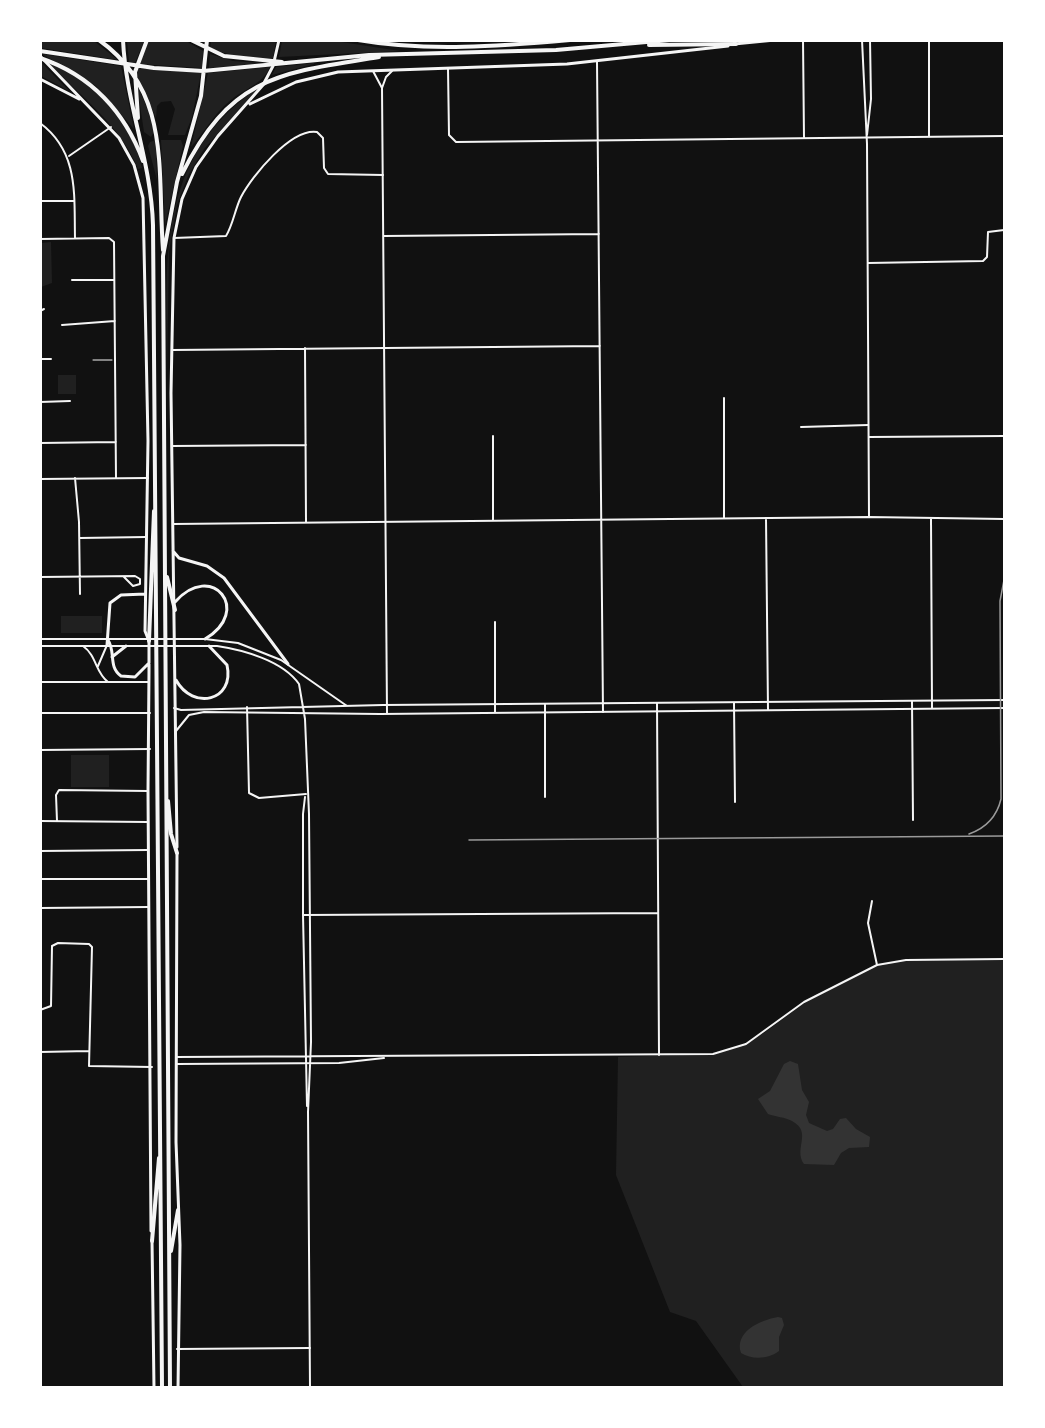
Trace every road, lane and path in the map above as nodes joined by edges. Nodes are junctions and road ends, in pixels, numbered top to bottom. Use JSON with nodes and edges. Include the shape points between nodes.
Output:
{"nodes":[{"id":1,"x":99,"y":40,"type":"edge"},
{"id":2,"x":123,"y":40,"type":"edge"},
{"id":3,"x":147,"y":40,"type":"edge"},
{"id":4,"x":207,"y":40,"type":"edge"},
{"id":5,"x":279,"y":40,"type":"edge"},
{"id":6,"x":358,"y":40,"type":"edge"},
{"id":7,"x":570,"y":40,"type":"edge"},
{"id":8,"x":669,"y":40,"type":"edge"},
{"id":9,"x":775,"y":40,"type":"edge"},
{"id":10,"x":803,"y":40,"type":"edge"},
{"id":11,"x":862,"y":40,"type":"edge"},
{"id":12,"x":870,"y":40,"type":"edge"},
{"id":13,"x":929,"y":40,"type":"edge"},
{"id":14,"x":191,"y":41,"type":"edge"},
{"id":15,"x":736,"y":44,"type":"junction"},
{"id":16,"x":633,"y":45,"type":"junction"},
{"id":17,"x":40,"y":51,"type":"edge"},
{"id":18,"x":398,"y":54,"type":"junction"},
{"id":19,"x":40,"y":57,"type":"edge"},
{"id":20,"x":597,"y":62,"type":"junction"},
{"id":21,"x":268,"y":63,"type":"junction"},
{"id":22,"x":394,"y":69,"type":"junction"},
{"id":23,"x":448,"y":69,"type":"junction"},
{"id":24,"x":371,"y":70,"type":"junction"},
{"id":25,"x":40,"y":79,"type":"edge"},
{"id":26,"x":382,"y":88,"type":"junction"},
{"id":27,"x":84,"y":101,"type":"junction"},
{"id":28,"x":248,"y":105,"type":"junction"},
{"id":29,"x":40,"y":123,"type":"edge"},
{"id":30,"x":111,"y":128,"type":"junction"},
{"id":31,"x":1005,"y":136,"type":"edge"},
{"id":32,"x":867,"y":137,"type":"junction"},
{"id":33,"x":929,"y":137,"type":"junction"},
{"id":34,"x":804,"y":138,"type":"junction"},
{"id":35,"x":142,"y":141,"type":"junction"},
{"id":36,"x":598,"y":141,"type":"junction"},
{"id":37,"x":69,"y":156,"type":"junction"},
{"id":38,"x":147,"y":170,"type":"junction"},
{"id":39,"x":383,"y":175,"type":"junction"},
{"id":40,"x":177,"y":182,"type":"junction"},
{"id":41,"x":40,"y":201,"type":"edge"},
{"id":42,"x":74,"y":201,"type":"junction"},
{"id":43,"x":1005,"y":230,"type":"edge"},
{"id":44,"x":599,"y":234,"type":"junction"},
{"id":45,"x":384,"y":236,"type":"junction"},
{"id":46,"x":75,"y":238,"type":"junction"},
{"id":47,"x":174,"y":238,"type":"junction"},
{"id":48,"x":40,"y":239,"type":"edge"},
{"id":49,"x":163,"y":256,"type":"junction"},
{"id":50,"x":868,"y":263,"type":"junction"},
{"id":51,"x":72,"y":280,"type":"dead end"},
{"id":52,"x":115,"y":280,"type":"junction"},
{"id":53,"x":116,"y":321,"type":"junction"},
{"id":54,"x":62,"y":325,"type":"dead end"},
{"id":55,"x":600,"y":346,"type":"junction"},
{"id":56,"x":304,"y":348,"type":"junction"},
{"id":57,"x":384,"y":348,"type":"junction"},
{"id":58,"x":172,"y":350,"type":"junction"},
{"id":59,"x":40,"y":359,"type":"edge"},
{"id":60,"x":51,"y":359,"type":"dead end"},
{"id":61,"x":93,"y":360,"type":"dead end"},
{"id":62,"x":115,"y":360,"type":"junction"},
{"id":63,"x":724,"y":398,"type":"dead end"},
{"id":64,"x":70,"y":401,"type":"dead end"},
{"id":65,"x":40,"y":402,"type":"edge"},
{"id":66,"x":868,"y":425,"type":"junction"},
{"id":67,"x":801,"y":427,"type":"dead end"},
{"id":68,"x":493,"y":436,"type":"dead end"},
{"id":69,"x":1005,"y":436,"type":"edge"},
{"id":70,"x":869,"y":437,"type":"junction"},
{"id":71,"x":116,"y":442,"type":"junction"},
{"id":72,"x":40,"y":443,"type":"edge"},
{"id":73,"x":306,"y":445,"type":"junction"},
{"id":74,"x":172,"y":446,"type":"junction"},
{"id":75,"x":75,"y":478,"type":"junction"},
{"id":76,"x":116,"y":478,"type":"junction"},
{"id":77,"x":148,"y":478,"type":"junction"},
{"id":78,"x":40,"y":479,"type":"edge"},
{"id":79,"x":155,"y":493,"type":"junction"},
{"id":80,"x":869,"y":517,"type":"junction"},
{"id":81,"x":724,"y":518,"type":"junction"},
{"id":82,"x":766,"y":518,"type":"junction"},
{"id":83,"x":931,"y":519,"type":"junction"},
{"id":84,"x":1005,"y":519,"type":"edge"},
{"id":85,"x":494,"y":520,"type":"junction"},
{"id":86,"x":601,"y":520,"type":"junction"},
{"id":87,"x":306,"y":522,"type":"junction"},
{"id":88,"x":386,"y":522,"type":"junction"},
{"id":89,"x":172,"y":524,"type":"junction"},
{"id":90,"x":146,"y":537,"type":"junction"},
{"id":91,"x":80,"y":538,"type":"junction"},
{"id":92,"x":173,"y":550,"type":"junction"},
{"id":93,"x":164,"y":565,"type":"junction"},
{"id":94,"x":40,"y":577,"type":"edge"},
{"id":95,"x":79,"y":577,"type":"junction"},
{"id":96,"x":124,"y":577,"type":"junction"},
{"id":97,"x":80,"y":594,"type":"dead end"},
{"id":98,"x":145,"y":594,"type":"junction"},
{"id":99,"x":40,"y":600,"type":"edge"},
{"id":100,"x":175,"y":602,"type":"junction"},
{"id":101,"x":175,"y":610,"type":"junction"},
{"id":102,"x":495,"y":622,"type":"dead end"},
{"id":103,"x":40,"y":629,"type":"edge"},
{"id":104,"x":40,"y":639,"type":"edge"},
{"id":105,"x":107,"y":639,"type":"junction"},
{"id":106,"x":205,"y":639,"type":"junction"},
{"id":107,"x":149,"y":641,"type":"junction"},
{"id":108,"x":109,"y":645,"type":"junction"},
{"id":109,"x":40,"y":646,"type":"edge"},
{"id":110,"x":83,"y":646,"type":"junction"},
{"id":111,"x":126,"y":646,"type":"junction"},
{"id":112,"x":209,"y":646,"type":"junction"},
{"id":113,"x":112,"y":657,"type":"junction"},
{"id":114,"x":149,"y":663,"type":"junction"},
{"id":115,"x":288,"y":664,"type":"junction"},
{"id":116,"x":98,"y":666,"type":"junction"},
{"id":117,"x":175,"y":678,"type":"junction"},
{"id":118,"x":40,"y":682,"type":"edge"},
{"id":119,"x":108,"y":682,"type":"junction"},
{"id":120,"x":149,"y":682,"type":"junction"},
{"id":121,"x":932,"y":700,"type":"junction"},
{"id":122,"x":1005,"y":700,"type":"edge"},
{"id":123,"x":912,"y":701,"type":"junction"},
{"id":124,"x":734,"y":702,"type":"junction"},
{"id":125,"x":768,"y":702,"type":"junction"},
{"id":126,"x":603,"y":703,"type":"junction"},
{"id":127,"x":657,"y":703,"type":"junction"},
{"id":128,"x":495,"y":704,"type":"junction"},
{"id":129,"x":545,"y":704,"type":"junction"},
{"id":130,"x":387,"y":705,"type":"junction"},
{"id":131,"x":447,"y":705,"type":"junction"},
{"id":132,"x":347,"y":706,"type":"junction"},
{"id":133,"x":174,"y":708,"type":"junction"},
{"id":134,"x":303,"y":708,"type":"junction"},
{"id":135,"x":1005,"y":708,"type":"edge"},
{"id":136,"x":247,"y":709,"type":"junction"},
{"id":137,"x":912,"y":709,"type":"junction"},
{"id":138,"x":932,"y":709,"type":"junction"},
{"id":139,"x":768,"y":710,"type":"junction"},
{"id":140,"x":657,"y":711,"type":"junction"},
{"id":141,"x":734,"y":711,"type":"junction"},
{"id":142,"x":545,"y":712,"type":"junction"},
{"id":143,"x":603,"y":712,"type":"junction"},
{"id":144,"x":40,"y":713,"type":"edge"},
{"id":145,"x":150,"y":713,"type":"junction"},
{"id":146,"x":304,"y":713,"type":"junction"},
{"id":147,"x":387,"y":713,"type":"junction"},
{"id":148,"x":447,"y":713,"type":"junction"},
{"id":149,"x":495,"y":713,"type":"junction"},
{"id":150,"x":175,"y":732,"type":"junction"},
{"id":151,"x":150,"y":749,"type":"junction"},
{"id":152,"x":40,"y":750,"type":"edge"},
{"id":153,"x":166,"y":786,"type":"junction"},
{"id":154,"x":148,"y":791,"type":"junction"},
{"id":155,"x":306,"y":794,"type":"junction"},
{"id":156,"x":545,"y":797,"type":"dead end"},
{"id":157,"x":735,"y":802,"type":"dead end"},
{"id":158,"x":913,"y":820,"type":"dead end"},
{"id":159,"x":40,"y":821,"type":"edge"},
{"id":160,"x":57,"y":821,"type":"junction"},
{"id":161,"x":148,"y":822,"type":"junction"},
{"id":162,"x":148,"y":850,"type":"junction"},
{"id":163,"x":40,"y":851,"type":"edge"},
{"id":164,"x":177,"y":853,"type":"junction"},
{"id":165,"x":40,"y":879,"type":"edge"},
{"id":166,"x":148,"y":879,"type":"junction"},
{"id":167,"x":872,"y":901,"type":"dead end"},
{"id":168,"x":40,"y":908,"type":"edge"},
{"id":169,"x":149,"y":908,"type":"junction"},
{"id":170,"x":658,"y":913,"type":"junction"},
{"id":171,"x":303,"y":915,"type":"junction"},
{"id":172,"x":310,"y":915,"type":"junction"},
{"id":173,"x":1005,"y":959,"type":"edge"},
{"id":174,"x":877,"y":965,"type":"junction"},
{"id":175,"x":40,"y":1010,"type":"edge"},
{"id":176,"x":89,"y":1051,"type":"junction"},
{"id":177,"x":40,"y":1052,"type":"edge"},
{"id":178,"x":305,"y":1055,"type":"junction"},
{"id":179,"x":659,"y":1055,"type":"junction"},
{"id":180,"x":311,"y":1056,"type":"junction"},
{"id":181,"x":176,"y":1057,"type":"junction"},
{"id":182,"x":393,"y":1057,"type":"junction"},
{"id":183,"x":305,"y":1062,"type":"junction"},
{"id":184,"x":311,"y":1062,"type":"junction"},
{"id":185,"x":176,"y":1064,"type":"junction"},
{"id":186,"x":152,"y":1067,"type":"junction"},
{"id":187,"x":308,"y":1112,"type":"junction"},
{"id":188,"x":160,"y":1139,"type":"junction"},
{"id":189,"x":178,"y":1209,"type":"junction"},
{"id":190,"x":152,"y":1241,"type":"junction"},
{"id":191,"x":169,"y":1260,"type":"junction"},
{"id":192,"x":310,"y":1348,"type":"junction"},
{"id":193,"x":177,"y":1349,"type":"junction"},
{"id":194,"x":154,"y":1388,"type":"edge"},
{"id":195,"x":162,"y":1388,"type":"edge"},
{"id":196,"x":170,"y":1388,"type":"edge"},
{"id":197,"x":178,"y":1388,"type":"edge"},
{"id":198,"x":310,"y":1388,"type":"edge"}],
"edges":[{"from":1,"to":49,"type":"highway","via":[[120,58],[141,88],[154,120],[159,147]]},
{"from":2,"to":35,"type":"highway","via":[[128,86]]},
{"from":3,"to":35,"type":"highway","via":[[135,77]]},
{"from":4,"to":40,"type":"highway","via":[[201,96]]},
{"from":5,"to":28,"type":"main road","via":[[271,72]]},
{"from":6,"to":7,"type":"highway","via":[[390,45],[442,45]]},
{"from":8,"to":16,"type":"highway"},
{"from":9,"to":15,"type":"main road"},
{"from":10,"to":34,"type":"street"},
{"from":11,"to":32,"type":"street"},
{"from":12,"to":32,"type":"street"},
{"from":13,"to":33,"type":"street"},
{"from":14,"to":21,"type":"highway","via":[[224,56]]},
{"from":15,"to":16,"type":"highway"},
{"from":15,"to":20,"type":"main road"},
{"from":16,"to":18,"type":"highway"},
{"from":17,"to":21,"type":"highway","via":[[169,70],[221,70]]},
{"from":18,"to":21,"type":"highway"},
{"from":18,"to":40,"type":"highway","via":[[283,74],[250,90],[210,125]]},
{"from":19,"to":27,"type":"main road"},
{"from":19,"to":38,"type":"highway","via":[[95,89],[118,113]]},
{"from":20,"to":23,"type":"main road"},
{"from":20,"to":36,"type":"street"},
{"from":22,"to":23,"type":"main road"},
{"from":22,"to":24,"type":"main road"},
{"from":22,"to":26,"type":"street"},
{"from":23,"to":36,"type":"street","via":[[449,135],[453,141]]},
{"from":24,"to":26,"type":"street"},
{"from":24,"to":28,"type":"main road","via":[[309,78]]},
{"from":25,"to":27,"type":"main road"},
{"from":26,"to":39,"type":"street"},
{"from":27,"to":30,"type":"main road"},
{"from":28,"to":47,"type":"main road","via":[[197,165],[182,199]]},
{"from":29,"to":37,"type":"street"},
{"from":30,"to":37,"type":"street"},
{"from":30,"to":77,"type":"main road","via":[[132,160],[142,198]]},
{"from":31,"to":33,"type":"street"},
{"from":32,"to":33,"type":"street"},
{"from":32,"to":34,"type":"street"},
{"from":32,"to":50,"type":"street"},
{"from":34,"to":36,"type":"street"},
{"from":35,"to":38,"type":"highway"},
{"from":36,"to":44,"type":"street"},
{"from":37,"to":42,"type":"street"},
{"from":38,"to":79,"type":"highway","via":[[153,225]]},
{"from":39,"to":45,"type":"street"},
{"from":39,"to":47,"type":"street","via":[[328,174],[324,168],[323,138],[317,132],[308,133],[281,149],[257,172],[240,200],[226,236]]},
{"from":40,"to":49,"type":"highway"},
{"from":41,"to":42,"type":"street"},
{"from":42,"to":46,"type":"street"},
{"from":43,"to":50,"type":"street","via":[[988,232],[987,257],[983,261]]},
{"from":44,"to":45,"type":"street"},
{"from":44,"to":55,"type":"street"},
{"from":45,"to":57,"type":"street"},
{"from":46,"to":48,"type":"street"},
{"from":46,"to":52,"type":"street","via":[[113,240]]},
{"from":47,"to":58,"type":"main road"},
{"from":49,"to":93,"type":"highway"},
{"from":50,"to":66,"type":"street"},
{"from":51,"to":52,"type":"street"},
{"from":52,"to":53,"type":"street"},
{"from":53,"to":54,"type":"street"},
{"from":53,"to":62,"type":"street"},
{"from":55,"to":57,"type":"street"},
{"from":55,"to":86,"type":"street"},
{"from":56,"to":57,"type":"street"},
{"from":56,"to":58,"type":"street"},
{"from":56,"to":73,"type":"street"},
{"from":57,"to":88,"type":"street"},
{"from":58,"to":74,"type":"main road"},
{"from":59,"to":60,"type":"street"},
{"from":61,"to":62,"type":"lane"},
{"from":62,"to":71,"type":"street"},
{"from":63,"to":81,"type":"street"},
{"from":64,"to":65,"type":"street"},
{"from":66,"to":67,"type":"street"},
{"from":66,"to":70,"type":"street"},
{"from":68,"to":85,"type":"street"},
{"from":69,"to":70,"type":"street"},
{"from":70,"to":80,"type":"street"},
{"from":71,"to":72,"type":"street"},
{"from":71,"to":76,"type":"street"},
{"from":73,"to":74,"type":"street"},
{"from":73,"to":87,"type":"street"},
{"from":74,"to":89,"type":"main road"},
{"from":75,"to":76,"type":"street"},
{"from":75,"to":78,"type":"street"},
{"from":75,"to":91,"type":"street"},
{"from":76,"to":77,"type":"street"},
{"from":77,"to":90,"type":"main road"},
{"from":79,"to":107,"type":"highway"},
{"from":79,"to":188,"type":"highway"},
{"from":80,"to":82,"type":"street"},
{"from":80,"to":83,"type":"street"},
{"from":81,"to":82,"type":"street"},
{"from":81,"to":86,"type":"street"},
{"from":82,"to":125,"type":"street"},
{"from":83,"to":84,"type":"street"},
{"from":83,"to":121,"type":"street"},
{"from":85,"to":86,"type":"street"},
{"from":85,"to":88,"type":"street"},
{"from":86,"to":126,"type":"street"},
{"from":87,"to":88,"type":"street"},
{"from":87,"to":89,"type":"street"},
{"from":88,"to":130,"type":"street"},
{"from":89,"to":92,"type":"main road"},
{"from":90,"to":91,"type":"street"},
{"from":90,"to":98,"type":"main road"},
{"from":91,"to":95,"type":"street"},
{"from":92,"to":100,"type":"main road"},
{"from":92,"to":115,"type":"main road","via":[[179,558],[203,564],[221,576]]},
{"from":93,"to":101,"type":"highway"},
{"from":93,"to":153,"type":"highway"},
{"from":94,"to":95,"type":"street"},
{"from":95,"to":96,"type":"street"},
{"from":95,"to":97,"type":"street"},
{"from":96,"to":96,"type":"street","via":[[133,586],[140,584],[137,576]]},
{"from":98,"to":105,"type":"main road","via":[[121,594],[112,600]]},
{"from":98,"to":107,"type":"main road","via":[[145,631]]},
{"from":99,"to":103,"type":"street"},
{"from":100,"to":101,"type":"main road"},
{"from":100,"to":106,"type":"main road","via":[[187,589],[198,585],[211,586],[222,595],[226,619],[220,630]]},
{"from":101,"to":117,"type":"main road"},
{"from":102,"to":128,"type":"street"},
{"from":104,"to":105,"type":"street"},
{"from":105,"to":106,"type":"street"},
{"from":105,"to":108,"type":"main road"},
{"from":106,"to":115,"type":"street","via":[[252,647]]},
{"from":107,"to":114,"type":"main road"},
{"from":108,"to":110,"type":"street"},
{"from":108,"to":111,"type":"street"},
{"from":108,"to":113,"type":"main road"},
{"from":108,"to":116,"type":"street"},
{"from":109,"to":110,"type":"street"},
{"from":110,"to":116,"type":"street","via":[[93,654]]},
{"from":111,"to":112,"type":"street"},
{"from":111,"to":113,"type":"main road"},
{"from":112,"to":117,"type":"main road","via":[[228,668],[221,691],[210,698],[195,699],[183,691]]},
{"from":112,"to":134,"type":"street","via":[[245,653],[285,671],[299,684]]},
{"from":113,"to":114,"type":"main road","via":[[115,671],[126,678],[137,675]]},
{"from":114,"to":120,"type":"main road"},
{"from":115,"to":132,"type":"street"},
{"from":116,"to":119,"type":"street"},
{"from":117,"to":133,"type":"main road"},
{"from":118,"to":119,"type":"street"},
{"from":119,"to":120,"type":"street"},
{"from":120,"to":145,"type":"main road"},
{"from":121,"to":122,"type":"street"},
{"from":121,"to":123,"type":"street"},
{"from":121,"to":138,"type":"street"},
{"from":123,"to":125,"type":"street"},
{"from":123,"to":137,"type":"street"},
{"from":124,"to":125,"type":"street"},
{"from":124,"to":127,"type":"street"},
{"from":124,"to":141,"type":"street"},
{"from":125,"to":139,"type":"street"},
{"from":126,"to":127,"type":"street"},
{"from":126,"to":129,"type":"street"},
{"from":126,"to":143,"type":"street"},
{"from":127,"to":140,"type":"street"},
{"from":128,"to":129,"type":"street"},
{"from":128,"to":131,"type":"street"},
{"from":128,"to":149,"type":"street"},
{"from":129,"to":142,"type":"street"},
{"from":130,"to":131,"type":"street"},
{"from":130,"to":132,"type":"street"},
{"from":130,"to":147,"type":"street"},
{"from":131,"to":148,"type":"street"},
{"from":132,"to":134,"type":"street"},
{"from":133,"to":136,"type":"street"},
{"from":133,"to":150,"type":"main road"},
{"from":134,"to":136,"type":"street"},
{"from":134,"to":146,"type":"street"},
{"from":135,"to":138,"type":"street"},
{"from":136,"to":146,"type":"street"},
{"from":136,"to":150,"type":"street","via":[[194,713]]},
{"from":136,"to":155,"type":"street","via":[[249,793],[259,798]]},
{"from":137,"to":138,"type":"street"},
{"from":137,"to":139,"type":"street"},
{"from":137,"to":158,"type":"street"},
{"from":139,"to":141,"type":"street"},
{"from":140,"to":141,"type":"street"},
{"from":140,"to":143,"type":"street"},
{"from":140,"to":170,"type":"street"},
{"from":141,"to":157,"type":"street"},
{"from":142,"to":143,"type":"street"},
{"from":142,"to":149,"type":"street"},
{"from":142,"to":156,"type":"street"},
{"from":144,"to":145,"type":"street"},
{"from":145,"to":151,"type":"main road"},
{"from":146,"to":147,"type":"street"},
{"from":146,"to":155,"type":"street"},
{"from":147,"to":148,"type":"street"},
{"from":148,"to":149,"type":"street"},
{"from":150,"to":164,"type":"main road"},
{"from":151,"to":152,"type":"street"},
{"from":151,"to":154,"type":"main road"},
{"from":153,"to":164,"type":"highway"},
{"from":153,"to":191,"type":"highway"},
{"from":154,"to":160,"type":"street","via":[[59,790]]},
{"from":154,"to":161,"type":"main road"},
{"from":155,"to":171,"type":"street"},
{"from":155,"to":172,"type":"street"},
{"from":159,"to":160,"type":"street"},
{"from":160,"to":161,"type":"street"},
{"from":161,"to":162,"type":"main road"},
{"from":162,"to":163,"type":"street"},
{"from":162,"to":166,"type":"main road"},
{"from":164,"to":181,"type":"main road"},
{"from":165,"to":166,"type":"street"},
{"from":166,"to":169,"type":"main road"},
{"from":167,"to":174,"type":"street","via":[[868,923]]},
{"from":168,"to":169,"type":"street"},
{"from":169,"to":186,"type":"main road"},
{"from":170,"to":172,"type":"street"},
{"from":170,"to":179,"type":"street"},
{"from":171,"to":172,"type":"street"},
{"from":171,"to":178,"type":"street"},
{"from":172,"to":180,"type":"street"},
{"from":173,"to":174,"type":"street","via":[[906,960]]},
{"from":174,"to":179,"type":"street","via":[[815,995],[746,1044],[713,1054]]},
{"from":175,"to":176,"type":"street","via":[[51,1006],[52,946],[89,944]]},
{"from":176,"to":177,"type":"street"},
{"from":176,"to":186,"type":"street","via":[[91,1068]]},
{"from":178,"to":180,"type":"street"},
{"from":178,"to":181,"type":"street"},
{"from":178,"to":183,"type":"street"},
{"from":179,"to":182,"type":"street"},
{"from":180,"to":182,"type":"street"},
{"from":180,"to":184,"type":"street"},
{"from":181,"to":185,"type":"main road"},
{"from":182,"to":184,"type":"street"},
{"from":183,"to":184,"type":"street"},
{"from":183,"to":185,"type":"street"},
{"from":183,"to":187,"type":"street"},
{"from":184,"to":187,"type":"street"},
{"from":185,"to":189,"type":"main road"},
{"from":186,"to":190,"type":"main road"},
{"from":187,"to":192,"type":"street"},
{"from":188,"to":190,"type":"highway"},
{"from":188,"to":195,"type":"highway"},
{"from":189,"to":191,"type":"highway"},
{"from":189,"to":193,"type":"main road"},
{"from":190,"to":194,"type":"main road"},
{"from":191,"to":196,"type":"highway"},
{"from":192,"to":193,"type":"street"},
{"from":192,"to":198,"type":"street"},
{"from":193,"to":197,"type":"main road"}]}
